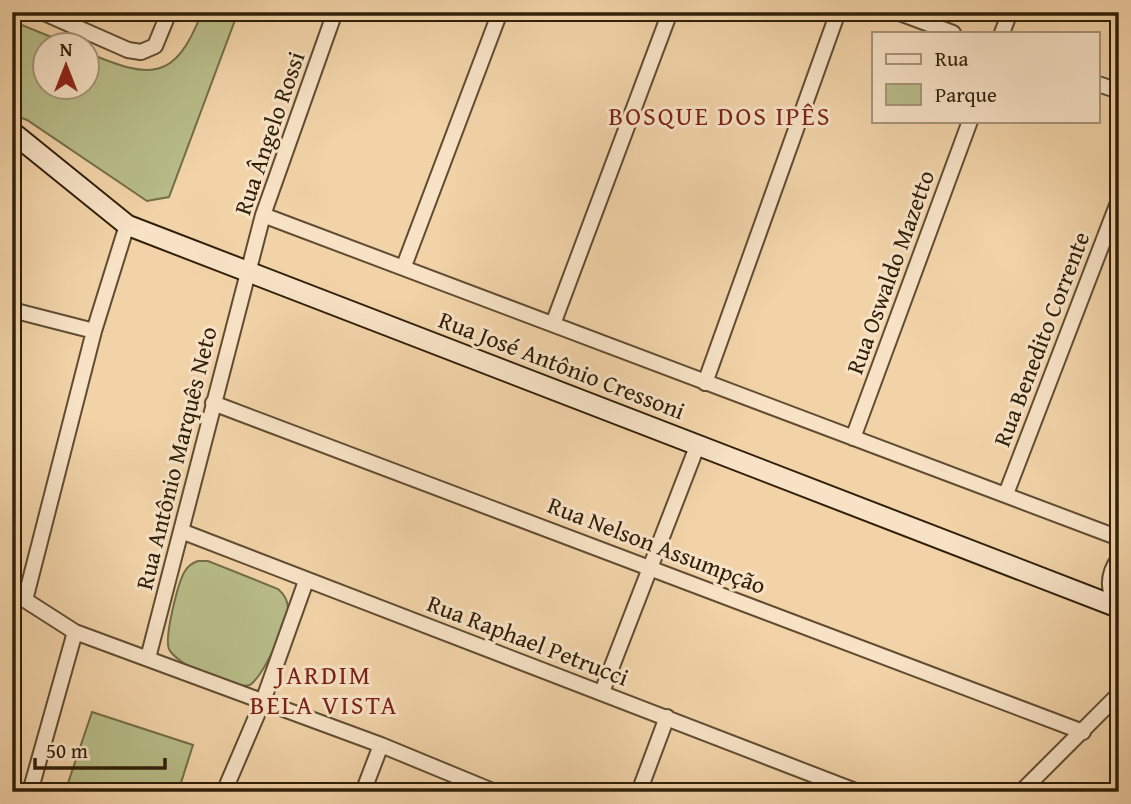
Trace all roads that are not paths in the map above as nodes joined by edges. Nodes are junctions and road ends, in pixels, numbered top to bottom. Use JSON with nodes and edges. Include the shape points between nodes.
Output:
{"nodes":[{"id":1,"x":42,"y":12,"type":"edge"},
{"id":2,"x":169,"y":12,"type":"edge"},
{"id":3,"x":335,"y":12,"type":"edge"},
{"id":4,"x":500,"y":12,"type":"edge"},
{"id":5,"x":670,"y":12,"type":"edge"},
{"id":6,"x":838,"y":12,"type":"edge"},
{"id":7,"x":897,"y":12,"type":"edge"},
{"id":8,"x":1010,"y":12,"type":"edge"},
{"id":9,"x":950,"y":32,"type":"edge"},
{"id":10,"x":1002,"y":32,"type":"edge"},
{"id":11,"x":1100,"y":85,"type":"edge"},
{"id":12,"x":1119,"y":91,"type":"edge"},
{"id":13,"x":970,"y":122,"type":"edge"},
{"id":14,"x":14,"y":139,"type":"edge"},
{"id":15,"x":1119,"y":200,"type":"edge"},
{"id":16,"x":263,"y":215,"type":"junction"},
{"id":17,"x":127,"y":225,"type":"junction"},
{"id":18,"x":404,"y":266,"type":"junction"},
{"id":19,"x":248,"y":269,"type":"junction"},
{"id":20,"x":12,"y":310,"type":"edge"},
{"id":21,"x":553,"y":324,"type":"junction"},
{"id":22,"x":94,"y":331,"type":"junction"},
{"id":23,"x":705,"y":383,"type":"junction"},
{"id":24,"x":214,"y":403,"type":"junction"},
{"id":25,"x":853,"y":438,"type":"junction"},
{"id":26,"x":698,"y":444,"type":"junction"},
{"id":27,"x":1006,"y":494,"type":"junction"},
{"id":28,"x":181,"y":531,"type":"junction"},
{"id":29,"x":1119,"y":538,"type":"edge"},
{"id":30,"x":1119,"y":558,"type":"edge"},
{"id":31,"x":653,"y":567,"type":"junction"},
{"id":32,"x":306,"y":581,"type":"junction"},
{"id":33,"x":18,"y":598,"type":"edge"},
{"id":34,"x":1118,"y":608,"type":"edge"},
{"id":35,"x":75,"y":632,"type":"junction"},
{"id":36,"x":148,"y":658,"type":"junction"},
{"id":37,"x":602,"y":692,"type":"junction"},
{"id":38,"x":1119,"y":694,"type":"edge"},
{"id":39,"x":263,"y":701,"type":"junction"},
{"id":40,"x":667,"y":717,"type":"junction"},
{"id":41,"x":1083,"y":732,"type":"junction"},
{"id":42,"x":381,"y":745,"type":"junction"},
{"id":43,"x":30,"y":792,"type":"edge"},
{"id":44,"x":225,"y":792,"type":"edge"},
{"id":45,"x":363,"y":792,"type":"edge"},
{"id":46,"x":495,"y":792,"type":"edge"},
{"id":47,"x":639,"y":792,"type":"edge"},
{"id":48,"x":858,"y":792,"type":"edge"},
{"id":49,"x":1021,"y":792,"type":"edge"}],
"edges":[{"from":1,"to":2,"type":"street","via":[[141,52],[155,46]]},
{"from":3,"to":16,"type":"street","name":"Rua Ângelo Rossi"},
{"from":4,"to":18,"type":"street"},
{"from":5,"to":21,"type":"street"},
{"from":6,"to":23,"type":"street"},
{"from":7,"to":9,"type":"street"},
{"from":8,"to":10,"type":"street"},
{"from":11,"to":12,"type":"street"},
{"from":13,"to":25,"type":"street","name":"Rua Oswaldo Mazetto"},
{"from":14,"to":17,"type":"street","name":"Rua José Antônio Cressoni"},
{"from":15,"to":27,"type":"street","name":"Rua Benedito Corrente"},
{"from":16,"to":18,"type":"street","name":"Rua José Antônio Cressoni"},
{"from":16,"to":19,"type":"street","name":"Rua Ângelo Rossi"},
{"from":17,"to":19,"type":"street","name":"Rua José Antônio Cressoni"},
{"from":17,"to":22,"type":"street"},
{"from":18,"to":21,"type":"street","name":"Rua José Antônio Cressoni"},
{"from":19,"to":24,"type":"street","name":"Rua Antônio Marquês Neto"},
{"from":19,"to":26,"type":"street","name":"Rua José Antônio Cressoni"},
{"from":20,"to":22,"type":"street"},
{"from":21,"to":23,"type":"street","name":"Rua José Antônio Cressoni"},
{"from":22,"to":33,"type":"street"},
{"from":23,"to":25,"type":"street","name":"Rua José Antônio Cressoni"},
{"from":24,"to":28,"type":"street","name":"Rua Antônio Marquês Neto"},
{"from":24,"to":31,"type":"street","name":"Rua Nelson Assumpção"},
{"from":25,"to":27,"type":"street","name":"Rua José Antônio Cressoni"},
{"from":26,"to":31,"type":"street"},
{"from":26,"to":34,"type":"street","name":"Rua José Antônio Cressoni"},
{"from":27,"to":29,"type":"street","name":"Rua José Antônio Cressoni"},
{"from":28,"to":32,"type":"street","name":"Rua Raphael Petrucci"},
{"from":28,"to":36,"type":"street","name":"Rua Antônio Marquês Neto"},
{"from":30,"to":34,"type":"street","via":[[1109,583]]},
{"from":31,"to":37,"type":"street"},
{"from":31,"to":41,"type":"street","name":"Rua Nelson Assumpção"},
{"from":32,"to":37,"type":"street","name":"Rua Raphael Petrucci"},
{"from":32,"to":39,"type":"street"},
{"from":33,"to":35,"type":"street"},
{"from":35,"to":36,"type":"street"},
{"from":35,"to":43,"type":"street"},
{"from":36,"to":39,"type":"street"},
{"from":37,"to":40,"type":"street","name":"Rua Raphael Petrucci"},
{"from":38,"to":41,"type":"street"},
{"from":39,"to":42,"type":"street"},
{"from":39,"to":44,"type":"street"},
{"from":40,"to":47,"type":"street"},
{"from":40,"to":48,"type":"street","name":"Rua Raphael Petrucci"},
{"from":41,"to":49,"type":"street"},
{"from":42,"to":45,"type":"street"},
{"from":42,"to":46,"type":"street"}]}
